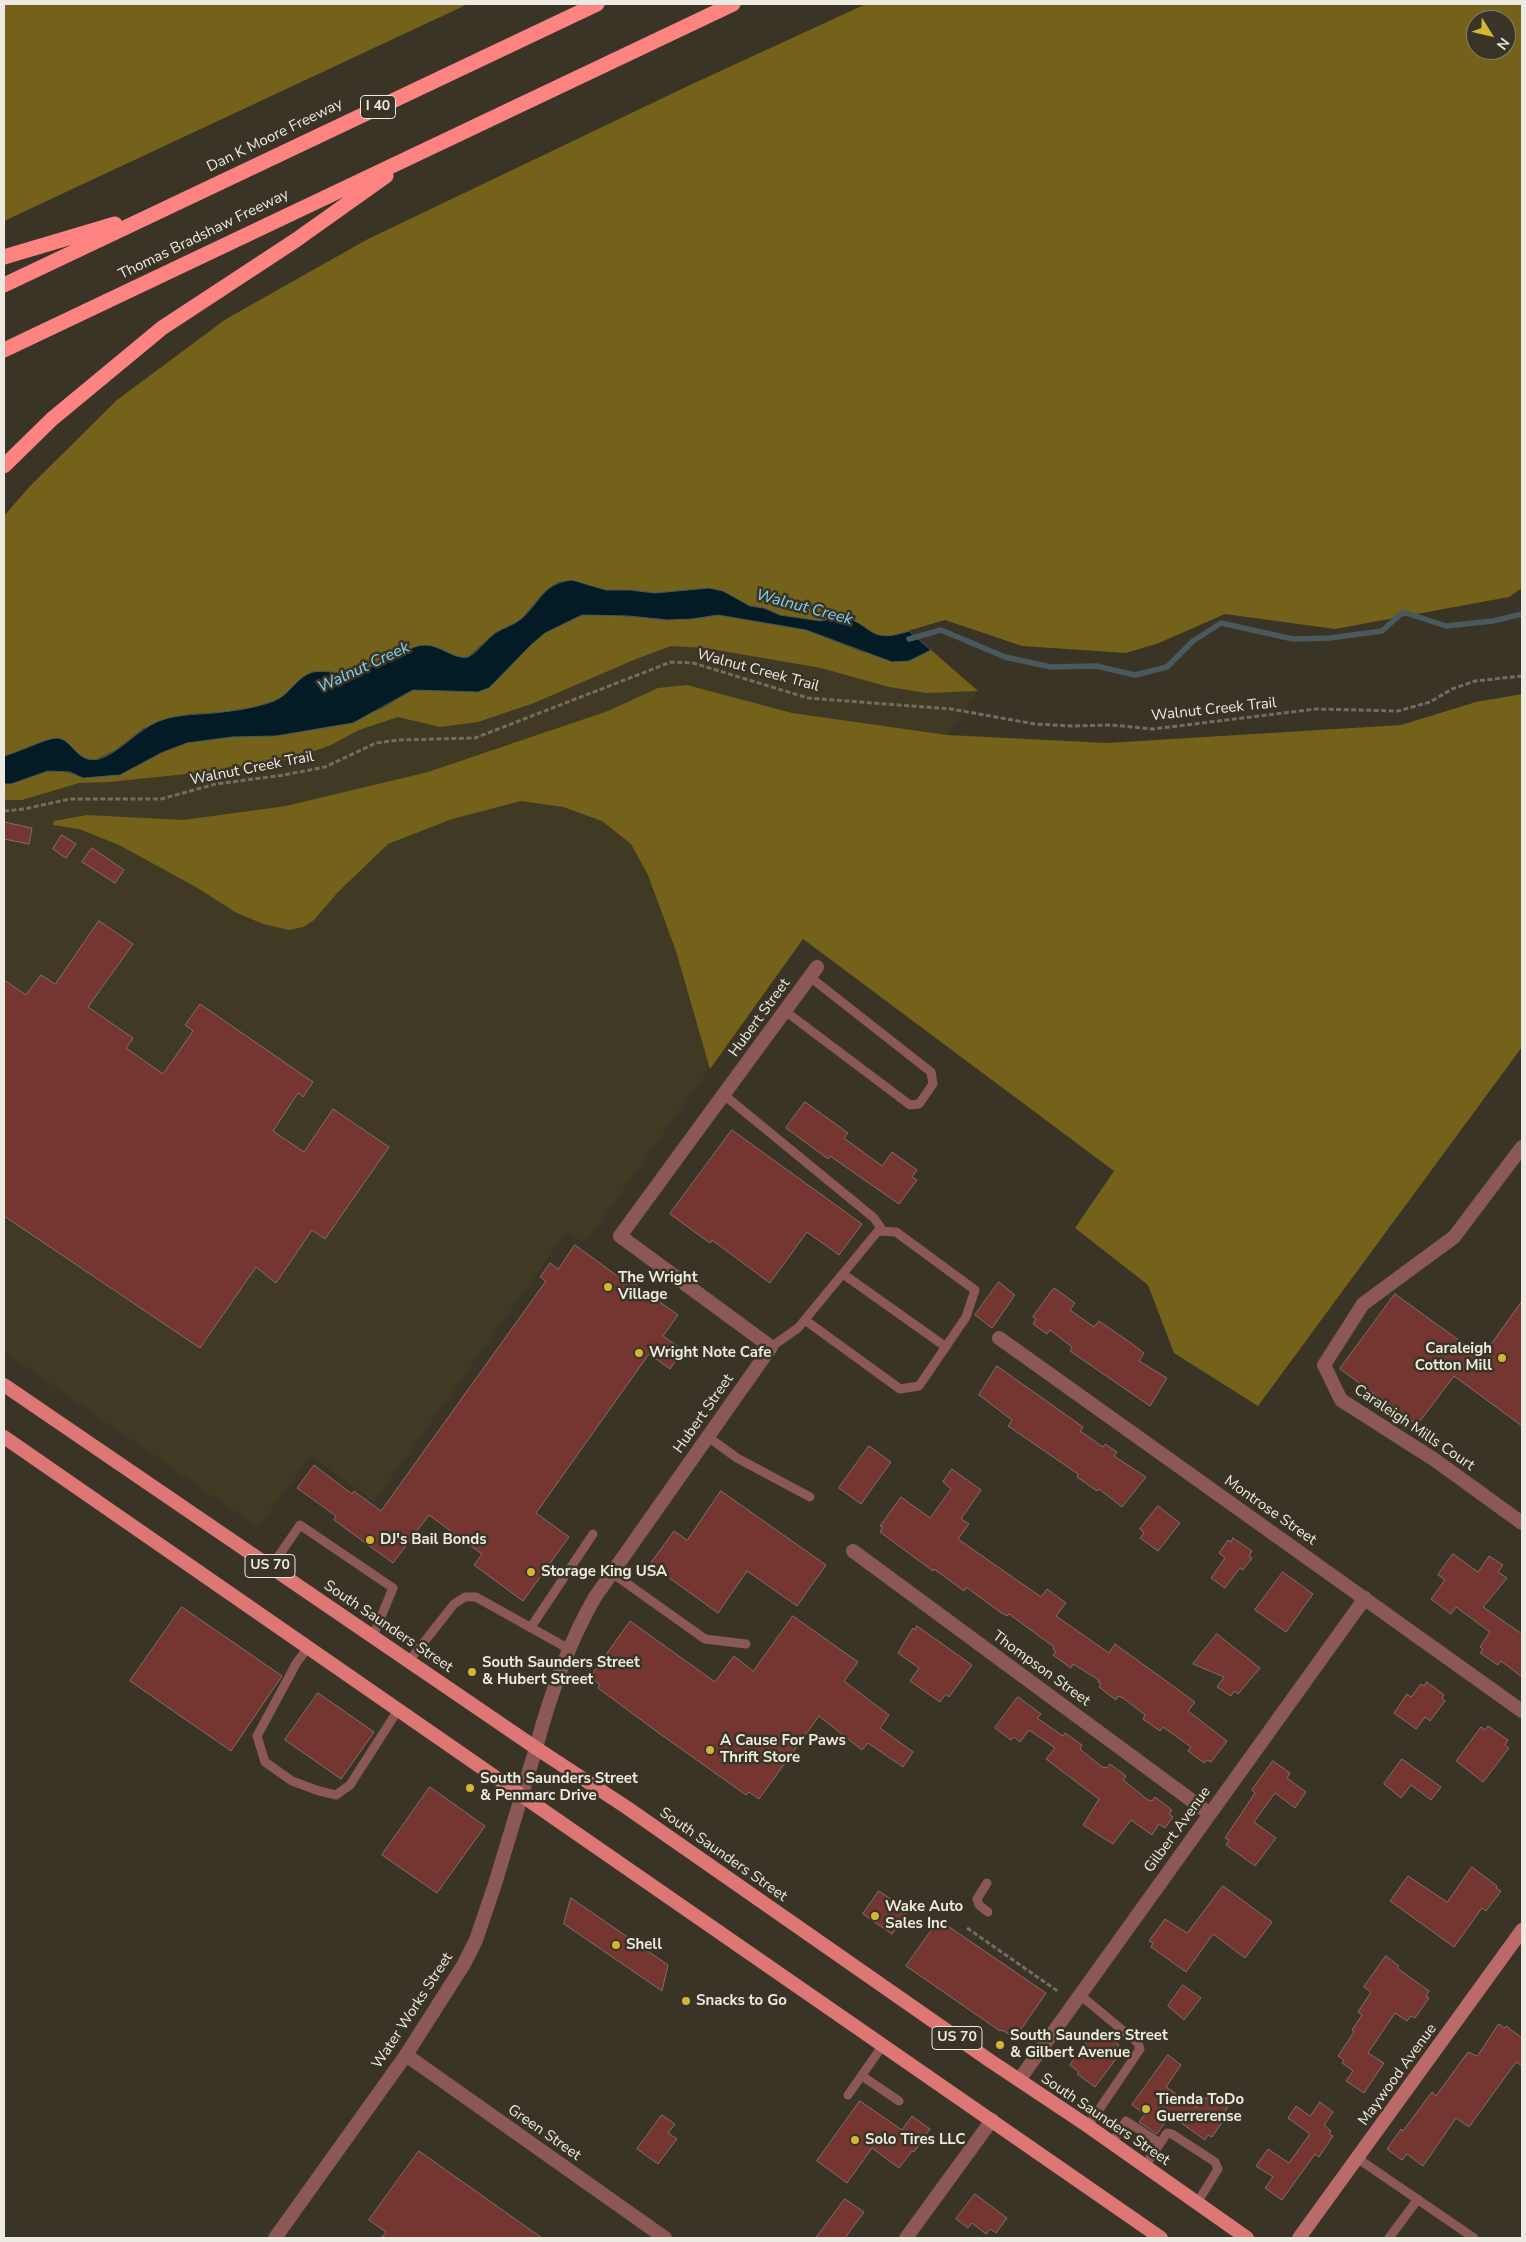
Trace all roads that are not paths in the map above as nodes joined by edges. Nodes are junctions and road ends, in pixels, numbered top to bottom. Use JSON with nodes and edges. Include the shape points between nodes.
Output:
{"nodes":[{"id":1,"x":597,"y":4,"type":"edge"},
{"id":2,"x":733,"y":4,"type":"edge"},
{"id":3,"x":419,"y":152,"type":"junction"},
{"id":4,"x":159,"y":211,"type":"junction"},
{"id":5,"x":4,"y":257,"type":"edge"},
{"id":6,"x":4,"y":285,"type":"edge"},
{"id":7,"x":4,"y":350,"type":"edge"},
{"id":8,"x":4,"y":466,"type":"edge"},
{"id":9,"x":813,"y":972,"type":"joint"},
{"id":10,"x":785,"y":1011,"type":"junction"},
{"id":11,"x":724,"y":1094,"type":"junction"},
{"id":12,"x":1522,"y":1147,"type":"edge"},
{"id":13,"x":883,"y":1231,"type":"junction"},
{"id":14,"x":843,"y":1274,"type":"junction"},
{"id":15,"x":805,"y":1320,"type":"junction"},
{"id":16,"x":999,"y":1338,"type":"dead end"},
{"id":17,"x":771,"y":1347,"type":"junction"},
{"id":18,"x":946,"y":1347,"type":"junction"},
{"id":19,"x":4,"y":1386,"type":"edge"},
{"id":20,"x":4,"y":1437,"type":"edge"},
{"id":21,"x":708,"y":1437,"type":"junction"},
{"id":22,"x":810,"y":1497,"type":"dead end"},
{"id":23,"x":1522,"y":1524,"type":"edge"},
{"id":24,"x":593,"y":1534,"type":"dead end"},
{"id":25,"x":853,"y":1551,"type":"dead end"},
{"id":26,"x":271,"y":1567,"type":"junction"},
{"id":27,"x":612,"y":1574,"type":"junction"},
{"id":28,"x":1365,"y":1598,"type":"junction"},
{"id":29,"x":531,"y":1627,"type":"junction"},
{"id":30,"x":372,"y":1636,"type":"junction"},
{"id":31,"x":746,"y":1644,"type":"dead end"},
{"id":32,"x":308,"y":1648,"type":"junction"},
{"id":33,"x":569,"y":1648,"type":"junction"},
{"id":34,"x":409,"y":1661,"type":"junction"},
{"id":35,"x":398,"y":1710,"type":"junction"},
{"id":36,"x":1522,"y":1711,"type":"edge"},
{"id":37,"x":536,"y":1748,"type":"junction"},
{"id":38,"x":522,"y":1795,"type":"junction"},
{"id":39,"x":1210,"y":1814,"type":"junction"},
{"id":40,"x":988,"y":1883,"type":"dead end"},
{"id":41,"x":988,"y":1912,"type":"dead end"},
{"id":42,"x":1522,"y":1930,"type":"edge"},
{"id":43,"x":1080,"y":1995,"type":"junction"},
{"id":44,"x":883,"y":2046,"type":"junction"},
{"id":45,"x":406,"y":2055,"type":"junction"},
{"id":46,"x":862,"y":2076,"type":"junction"},
{"id":47,"x":1019,"y":2080,"type":"junction"},
{"id":48,"x":848,"y":2095,"type":"dead end"},
{"id":49,"x":899,"y":2101,"type":"dead end"},
{"id":50,"x":992,"y":2120,"type":"junction"},
{"id":51,"x":1088,"y":2126,"type":"junction"},
{"id":52,"x":1112,"y":2142,"type":"junction"},
{"id":53,"x":1160,"y":2143,"type":"junction"},
{"id":54,"x":1357,"y":2158,"type":"junction"},
{"id":55,"x":1145,"y":2166,"type":"junction"},
{"id":56,"x":1418,"y":2199,"type":"junction"},
{"id":57,"x":1197,"y":2203,"type":"junction"},
{"id":58,"x":275,"y":2238,"type":"edge"},
{"id":59,"x":665,"y":2238,"type":"edge"},
{"id":60,"x":906,"y":2238,"type":"edge"},
{"id":61,"x":1161,"y":2238,"type":"edge"},
{"id":62,"x":1247,"y":2238,"type":"edge"},
{"id":63,"x":1299,"y":2238,"type":"edge"},
{"id":64,"x":1389,"y":2238,"type":"edge"},
{"id":65,"x":1474,"y":2238,"type":"edge"}],
"edges":[{"from":1,"to":4,"type":"highway","name":"Dan K Moore Freeway","number":"I 40"},
{"from":2,"to":3,"type":"highway"},
{"from":3,"to":7,"type":"highway","name":"Thomas Bradshaw Freeway"},
{"from":3,"to":8,"type":"highway","via":[[296,240],[162,328],[65,407]]},
{"from":4,"to":5,"type":"highway"},
{"from":4,"to":6,"type":"highway","number":"I 40"},
{"from":9,"to":10,"type":"street","name":"Hubert Street"},
{"from":9,"to":10,"type":"lane","via":[[931,1072],[933,1084],[919,1104],[910,1105]]},
{"from":10,"to":11,"type":"street","name":"Hubert Street"},
{"from":11,"to":13,"type":"lane","via":[[874,1218]]},
{"from":11,"to":17,"type":"street","name":"Hubert Street","via":[[620,1236]]},
{"from":12,"to":23,"type":"street","name":"Caraleigh Mills Court","via":[[1454,1237],[1363,1304],[1324,1365],[1341,1400],[1435,1460]]},
{"from":13,"to":14,"type":"lane","via":[[878,1231]]},
{"from":13,"to":18,"type":"lane","via":[[896,1232],[976,1290],[966,1317]]},
{"from":14,"to":15,"type":"lane"},
{"from":14,"to":18,"type":"lane"},
{"from":15,"to":17,"type":"lane"},
{"from":15,"to":18,"type":"lane","via":[[900,1389],[918,1386]]},
{"from":16,"to":28,"type":"street","name":"Montrose Street"},
{"from":17,"to":21,"type":"street","name":"Hubert Street"},
{"from":19,"to":26,"type":"main road","name":"South Saunders Street","number":"US 70"},
{"from":20,"to":32,"type":"main road","number":"US 70"},
{"from":21,"to":22,"type":"lane","via":[[737,1458]]},
{"from":21,"to":27,"type":"street","name":"Hubert Street"},
{"from":24,"to":29,"type":"lane"},
{"from":25,"to":39,"type":"street","name":"Thompson Street"},
{"from":26,"to":30,"type":"main road","name":"South Saunders Street","number":"US 70"},
{"from":26,"to":30,"type":"lane","via":[[300,1525],[393,1588]]},
{"from":27,"to":31,"type":"lane","via":[[704,1639]]},
{"from":27,"to":33,"type":"street","name":"Hubert Street","via":[[582,1619]]},
{"from":28,"to":36,"type":"street","name":"Montrose Street"},
{"from":28,"to":39,"type":"street","name":"Gilbert Avenue"},
{"from":29,"to":33,"type":"lane"},
{"from":29,"to":34,"type":"lane","via":[[476,1597],[465,1597],[454,1604]]},
{"from":30,"to":34,"type":"main road","name":"South Saunders Street","number":"US 70"},
{"from":32,"to":35,"type":"main road","number":"US 70"},
{"from":32,"to":35,"type":"lane","via":[[257,1736],[265,1762],[292,1780],[336,1795],[350,1785]]},
{"from":33,"to":37,"type":"street","name":"Hubert Street","via":[[545,1712]]},
{"from":34,"to":37,"type":"main road","name":"South Saunders Street","number":"US 70"},
{"from":35,"to":38,"type":"main road","number":"US 70"},
{"from":37,"to":38,"type":"street","name":"Water Works Street"},
{"from":37,"to":47,"type":"main road","name":"South Saunders Street","number":"US 70"},
{"from":38,"to":44,"type":"main road","number":"US 70"},
{"from":38,"to":45,"type":"street","name":"Water Works Street","via":[[476,1940],[452,1986]]},
{"from":39,"to":43,"type":"street","name":"Gilbert Avenue"},
{"from":40,"to":41,"type":"lane","via":[[977,1899]]},
{"from":42,"to":54,"type":"main road","name":"Maywood Avenue"},
{"from":43,"to":47,"type":"street","name":"Gilbert Avenue"},
{"from":43,"to":51,"type":"lane","via":[[1138,2043],[1140,2049]]},
{"from":44,"to":46,"type":"lane"},
{"from":44,"to":50,"type":"main road","number":"US 70"},
{"from":45,"to":58,"type":"street","name":"Water Works Street"},
{"from":45,"to":59,"type":"street","name":"Green Street"},
{"from":46,"to":48,"type":"lane"},
{"from":46,"to":49,"type":"lane"},
{"from":47,"to":51,"type":"main road","name":"South Saunders Street","number":"US 70"},
{"from":50,"to":60,"type":"street"},
{"from":50,"to":61,"type":"main road","number":"US 70"},
{"from":51,"to":52,"type":"main road","name":"South Saunders Street","number":"US 70"},
{"from":52,"to":53,"type":"lane","via":[[1129,2121]]},
{"from":52,"to":55,"type":"main road","name":"South Saunders Street","number":"US 70"},
{"from":53,"to":55,"type":"lane"},
{"from":53,"to":57,"type":"lane","via":[[1167,2133],[1172,2134],[1215,2162],[1218,2169]]},
{"from":54,"to":56,"type":"lane"},
{"from":54,"to":63,"type":"main road","name":"Maywood Avenue"},
{"from":55,"to":57,"type":"main road","name":"South Saunders Street","number":"US 70"},
{"from":56,"to":64,"type":"lane"},
{"from":56,"to":65,"type":"lane"},
{"from":57,"to":62,"type":"main road","name":"South Saunders Street","number":"US 70"}]}
